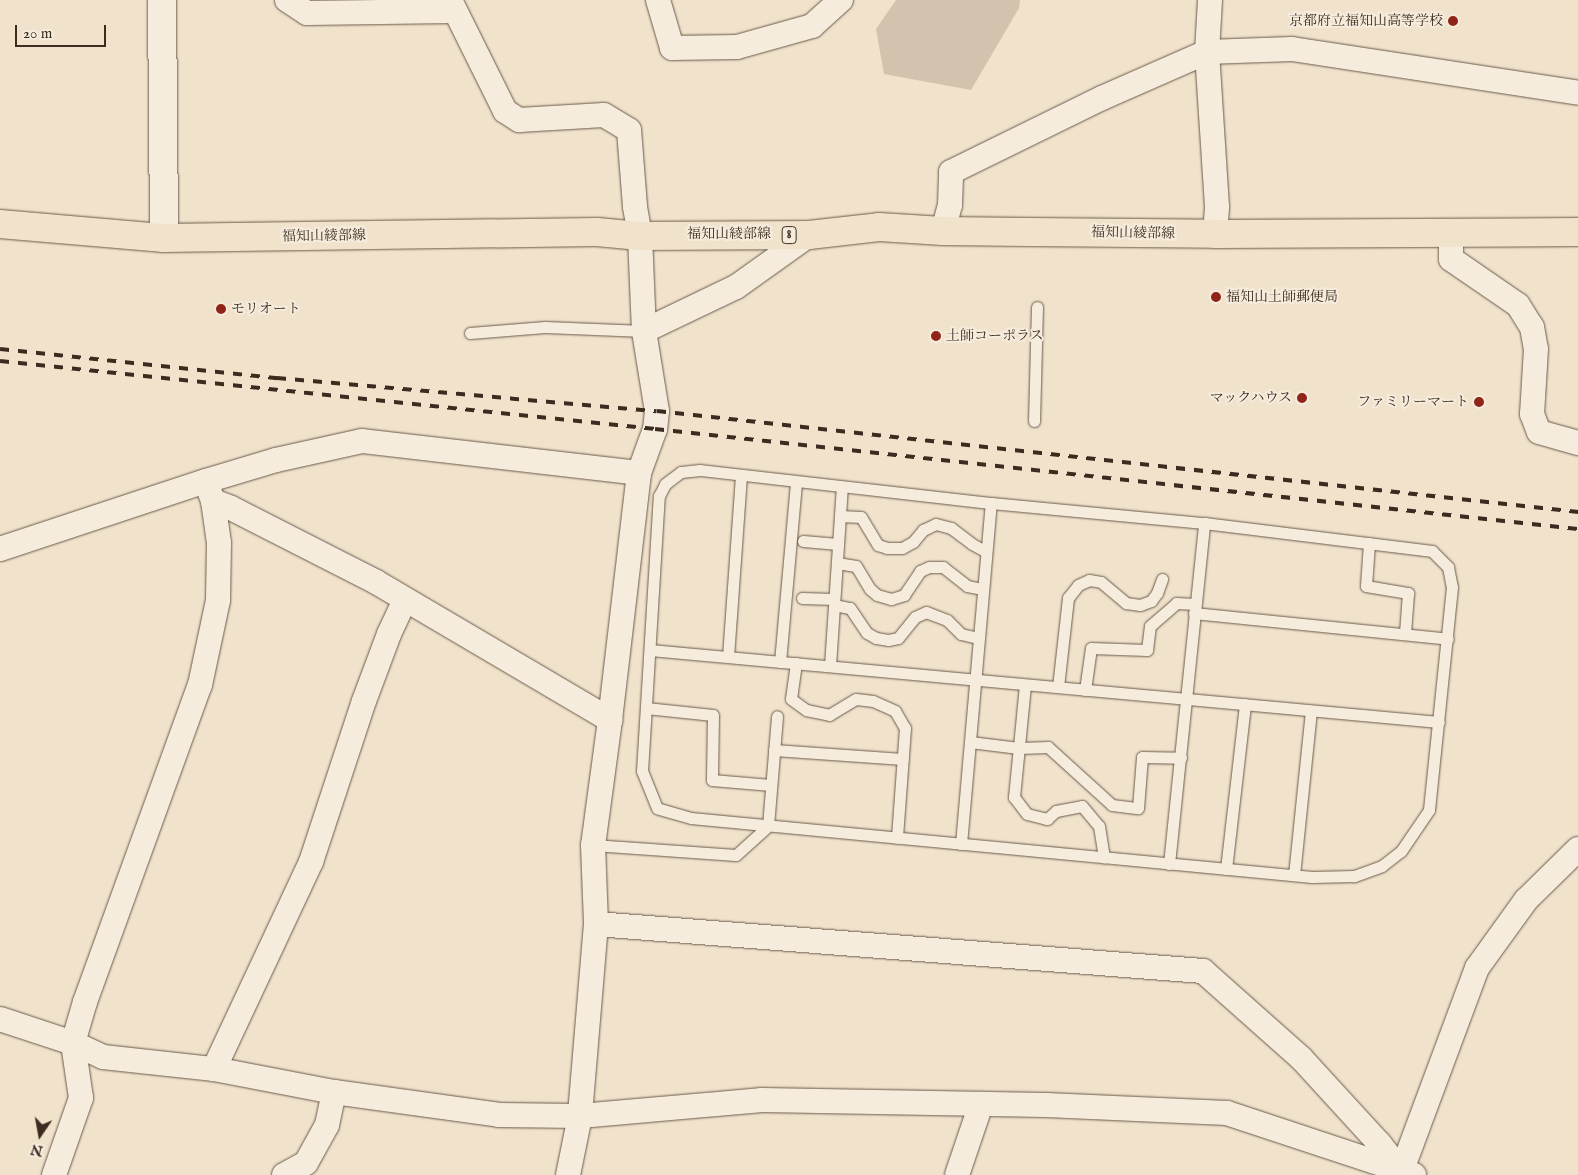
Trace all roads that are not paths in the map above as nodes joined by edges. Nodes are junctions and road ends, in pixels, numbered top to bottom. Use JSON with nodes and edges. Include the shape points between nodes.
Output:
{"nodes":[{"id":1,"x":162,"y":0,"type":"edge"},
{"id":2,"x":287,"y":0,"type":"edge"},
{"id":3,"x":658,"y":0,"type":"edge"},
{"id":4,"x":841,"y":0,"type":"edge"},
{"id":5,"x":1210,"y":0,"type":"edge"},
{"id":6,"x":452,"y":5,"type":"edge"},
{"id":7,"x":1207,"y":52,"type":"junction"},
{"id":8,"x":1578,"y":93,"type":"edge"},
{"id":9,"x":0,"y":224,"type":"edge"},
{"id":10,"x":943,"y":231,"type":"junction"},
{"id":11,"x":1451,"y":232,"type":"junction"},
{"id":12,"x":1578,"y":232,"type":"edge"},
{"id":13,"x":1215,"y":234,"type":"junction"},
{"id":14,"x":809,"y":235,"type":"junction"},
{"id":15,"x":640,"y":236,"type":"junction"},
{"id":16,"x":164,"y":238,"type":"junction"},
{"id":17,"x":1037,"y":307,"type":"dead end"},
{"id":18,"x":644,"y":332,"type":"junction"},
{"id":19,"x":470,"y":333,"type":"dead end"},
{"id":20,"x":1034,"y":421,"type":"dead end"},
{"id":21,"x":1578,"y":443,"type":"edge"},
{"id":22,"x":639,"y":473,"type":"junction"},
{"id":23,"x":741,"y":476,"type":"junction"},
{"id":24,"x":796,"y":482,"type":"junction"},
{"id":25,"x":842,"y":486,"type":"junction"},
{"id":26,"x":209,"y":491,"type":"junction"},
{"id":27,"x":991,"y":503,"type":"junction"},
{"id":28,"x":840,"y":516,"type":"junction"},
{"id":29,"x":1204,"y":523,"type":"junction"},
{"id":30,"x":803,"y":541,"type":"dead end"},
{"id":31,"x":1370,"y":543,"type":"junction"},
{"id":32,"x":838,"y":544,"type":"junction"},
{"id":33,"x":0,"y":549,"type":"edge"},
{"id":34,"x":985,"y":551,"type":"junction"},
{"id":35,"x":837,"y":564,"type":"junction"},
{"id":36,"x":1162,"y":579,"type":"dead end"},
{"id":37,"x":982,"y":589,"type":"junction"},
{"id":38,"x":802,"y":598,"type":"dead end"},
{"id":39,"x":405,"y":600,"type":"junction"},
{"id":40,"x":834,"y":602,"type":"junction"},
{"id":41,"x":1194,"y":609,"type":"junction"},
{"id":42,"x":1405,"y":633,"type":"junction"},
{"id":43,"x":978,"y":638,"type":"junction"},
{"id":44,"x":1448,"y":639,"type":"junction"},
{"id":45,"x":650,"y":650,"type":"junction"},
{"id":46,"x":728,"y":657,"type":"junction"},
{"id":47,"x":780,"y":662,"type":"junction"},
{"id":48,"x":796,"y":663,"type":"junction"},
{"id":49,"x":830,"y":666,"type":"junction"},
{"id":50,"x":975,"y":680,"type":"junction"},
{"id":51,"x":1025,"y":685,"type":"junction"},
{"id":52,"x":1058,"y":688,"type":"junction"},
{"id":53,"x":1085,"y":690,"type":"junction"},
{"id":54,"x":1187,"y":699,"type":"junction"},
{"id":55,"x":1245,"y":704,"type":"junction"},
{"id":56,"x":646,"y":708,"type":"junction"},
{"id":57,"x":1311,"y":711,"type":"junction"},
{"id":58,"x":777,"y":716,"type":"dead end"},
{"id":59,"x":610,"y":720,"type":"junction"},
{"id":60,"x":1439,"y":722,"type":"junction"},
{"id":61,"x":970,"y":742,"type":"junction"},
{"id":62,"x":1019,"y":748,"type":"junction"},
{"id":63,"x":774,"y":750,"type":"junction"},
{"id":64,"x":1181,"y":758,"type":"junction"},
{"id":65,"x":903,"y":759,"type":"junction"},
{"id":66,"x":771,"y":785,"type":"junction"},
{"id":67,"x":768,"y":826,"type":"junction"},
{"id":68,"x":897,"y":838,"type":"junction"},
{"id":69,"x":961,"y":844,"type":"junction"},
{"id":70,"x":593,"y":845,"type":"junction"},
{"id":71,"x":1578,"y":849,"type":"edge"},
{"id":72,"x":1104,"y":858,"type":"junction"},
{"id":73,"x":1169,"y":864,"type":"junction"},
{"id":74,"x":1226,"y":869,"type":"junction"},
{"id":75,"x":1294,"y":875,"type":"junction"},
{"id":76,"x":596,"y":924,"type":"junction"},
{"id":77,"x":0,"y":1019,"type":"edge"},
{"id":78,"x":72,"y":1043,"type":"junction"},
{"id":79,"x":214,"y":1069,"type":"junction"},
{"id":80,"x":334,"y":1092,"type":"junction"},
{"id":81,"x":981,"y":1104,"type":"junction"},
{"id":82,"x":580,"y":1116,"type":"junction"},
{"id":83,"x":1405,"y":1174,"type":"edge"},
{"id":84,"x":54,"y":1175,"type":"edge"},
{"id":85,"x":284,"y":1175,"type":"edge"},
{"id":86,"x":568,"y":1175,"type":"edge"},
{"id":87,"x":957,"y":1175,"type":"edge"}],
"edges":[{"from":1,"to":16,"type":"street"},
{"from":2,"to":6,"type":"street","via":[[307,13]]},
{"from":3,"to":4,"type":"street","via":[[672,48],[736,47],[812,26]]},
{"from":5,"to":7,"type":"street"},
{"from":6,"to":15,"type":"street","via":[[505,111],[519,120],[604,115],[629,130]]},
{"from":7,"to":8,"type":"street","via":[[1292,49]]},
{"from":7,"to":10,"type":"street","via":[[1102,98],[952,172],[950,205]]},
{"from":7,"to":13,"type":"street","via":[[1217,207]]},
{"from":9,"to":16,"type":"main road","name":"福知山綾部線","number":"8"},
{"from":10,"to":13,"type":"main road","name":"福知山綾部線","number":"8"},
{"from":10,"to":14,"type":"main road","name":"福知山綾部線","number":"8","via":[[879,227]]},
{"from":11,"to":12,"type":"main road","name":"福知山綾部線","number":"8"},
{"from":11,"to":13,"type":"main road","name":"福知山綾部線","number":"8"},
{"from":11,"to":21,"type":"street","via":[[1451,259],[1518,305],[1532,327],[1536,349],[1532,414],[1539,432]]},
{"from":14,"to":15,"type":"main road","name":"福知山綾部線","number":"8"},
{"from":14,"to":18,"type":"street","via":[[736,286]]},
{"from":15,"to":16,"type":"main road","name":"福知山綾部線","number":"8","via":[[597,232]]},
{"from":15,"to":18,"type":"street"},
{"from":17,"to":20,"type":"lane"},
{"from":18,"to":19,"type":"lane","via":[[545,327]]},
{"from":18,"to":22,"type":"street","via":[[657,411],[655,429]]},
{"from":22,"to":26,"type":"street","via":[[362,441],[276,460]]},
{"from":22,"to":59,"type":"street"},
{"from":23,"to":24,"type":"lane"},
{"from":23,"to":45,"type":"lane","via":[[700,470],[681,472],[665,484],[659,496]]},
{"from":23,"to":46,"type":"lane"},
{"from":24,"to":25,"type":"lane"},
{"from":24,"to":47,"type":"lane"},
{"from":25,"to":27,"type":"lane"},
{"from":25,"to":28,"type":"lane"},
{"from":26,"to":33,"type":"street"},
{"from":26,"to":39,"type":"street","via":[[231,508]]},
{"from":26,"to":78,"type":"street","via":[[219,543],[218,600],[200,685]]},
{"from":27,"to":29,"type":"lane"},
{"from":27,"to":34,"type":"lane"},
{"from":28,"to":32,"type":"lane"},
{"from":28,"to":34,"type":"lane","via":[[861,517],[878,546],[902,548],[913,542],[922,530],[936,524],[951,528]]},
{"from":29,"to":31,"type":"lane"},
{"from":29,"to":41,"type":"lane"},
{"from":30,"to":32,"type":"lane"},
{"from":31,"to":42,"type":"lane","via":[[1366,586],[1408,593]]},
{"from":31,"to":44,"type":"lane","via":[[1432,551],[1448,567],[1452,586]]},
{"from":32,"to":35,"type":"lane"},
{"from":34,"to":37,"type":"lane"},
{"from":35,"to":37,"type":"lane","via":[[856,566],[870,589],[891,599],[904,595],[920,572],[929,567],[943,568],[967,586]]},
{"from":35,"to":40,"type":"lane"},
{"from":36,"to":52,"type":"lane","via":[[1157,594],[1151,601],[1140,605],[1126,603],[1101,582],[1089,580],[1078,585],[1068,598]]},
{"from":37,"to":43,"type":"lane"},
{"from":38,"to":40,"type":"lane"},
{"from":39,"to":59,"type":"street"},
{"from":39,"to":79,"type":"street","via":[[364,701],[311,862]]},
{"from":40,"to":43,"type":"lane","via":[[850,608],[867,633],[876,638],[898,638],[915,617],[926,612],[947,620],[961,634]]},
{"from":40,"to":49,"type":"lane"},
{"from":41,"to":42,"type":"lane"},
{"from":41,"to":53,"type":"lane","via":[[1176,603],[1150,626],[1147,650],[1091,648]]},
{"from":41,"to":54,"type":"lane"},
{"from":42,"to":44,"type":"lane"},
{"from":43,"to":50,"type":"lane"},
{"from":44,"to":60,"type":"lane"},
{"from":45,"to":46,"type":"lane"},
{"from":45,"to":56,"type":"lane"},
{"from":46,"to":47,"type":"lane"},
{"from":47,"to":48,"type":"lane"},
{"from":48,"to":49,"type":"lane"},
{"from":48,"to":65,"type":"lane","via":[[791,699],[806,710],[829,714],[856,699],[873,701],[896,711],[905,728]]},
{"from":49,"to":50,"type":"lane"},
{"from":50,"to":51,"type":"lane"},
{"from":50,"to":61,"type":"lane"},
{"from":51,"to":52,"type":"lane"},
{"from":51,"to":62,"type":"lane"},
{"from":52,"to":53,"type":"lane"},
{"from":53,"to":54,"type":"lane"},
{"from":54,"to":55,"type":"lane"},
{"from":54,"to":64,"type":"lane"},
{"from":55,"to":57,"type":"lane"},
{"from":55,"to":74,"type":"lane"},
{"from":56,"to":66,"type":"lane","via":[[713,715],[712,780]]},
{"from":56,"to":67,"type":"lane","via":[[642,771],[657,808],[691,818]]},
{"from":57,"to":60,"type":"lane"},
{"from":57,"to":75,"type":"lane"},
{"from":58,"to":63,"type":"lane"},
{"from":59,"to":70,"type":"street"},
{"from":60,"to":75,"type":"lane","via":[[1430,810],[1401,851],[1382,866],[1354,876]]},
{"from":61,"to":62,"type":"lane"},
{"from":61,"to":69,"type":"lane"},
{"from":62,"to":64,"type":"lane","via":[[1048,747],[1112,805],[1138,808],[1142,757]]},
{"from":62,"to":72,"type":"lane","via":[[1014,797],[1027,814],[1047,819],[1056,812],[1082,806],[1099,826]]},
{"from":63,"to":65,"type":"lane"},
{"from":63,"to":66,"type":"lane"},
{"from":64,"to":73,"type":"lane"},
{"from":65,"to":68,"type":"lane"},
{"from":66,"to":67,"type":"lane"},
{"from":67,"to":68,"type":"lane"},
{"from":67,"to":70,"type":"lane","via":[[736,855]]},
{"from":68,"to":69,"type":"lane"},
{"from":69,"to":72,"type":"lane"},
{"from":70,"to":76,"type":"street"},
{"from":71,"to":83,"type":"street","via":[[1526,900],[1477,968]]},
{"from":72,"to":73,"type":"lane"},
{"from":73,"to":74,"type":"lane"},
{"from":74,"to":75,"type":"lane"},
{"from":76,"to":82,"type":"street"},
{"from":76,"to":83,"type":"street","via":[[1203,971],[1300,1058]]},
{"from":77,"to":78,"type":"street"},
{"from":78,"to":79,"type":"street","via":[[103,1057]]},
{"from":78,"to":84,"type":"street","via":[[81,1098]]},
{"from":79,"to":80,"type":"street"},
{"from":80,"to":82,"type":"street","via":[[499,1115]]},
{"from":80,"to":85,"type":"street","via":[[327,1125],[306,1163]]},
{"from":81,"to":82,"type":"street","via":[[762,1100]]},
{"from":81,"to":83,"type":"street","via":[[1227,1113]]},
{"from":81,"to":87,"type":"street"},
{"from":82,"to":86,"type":"street"}]}
